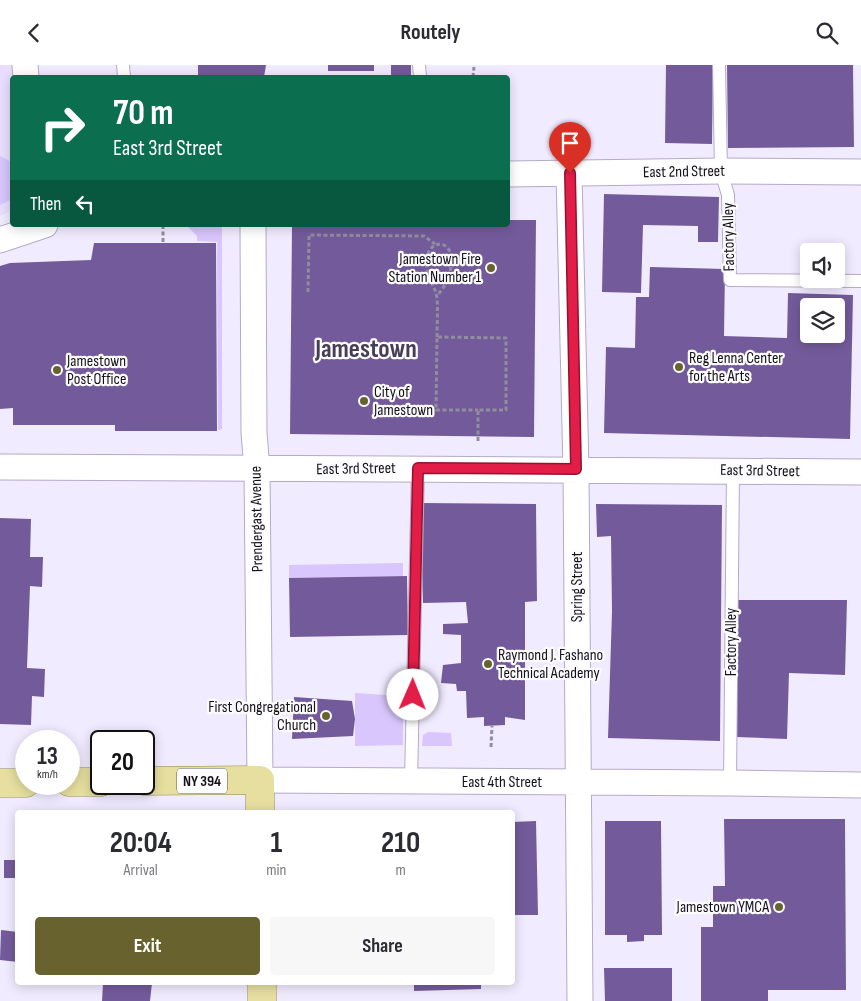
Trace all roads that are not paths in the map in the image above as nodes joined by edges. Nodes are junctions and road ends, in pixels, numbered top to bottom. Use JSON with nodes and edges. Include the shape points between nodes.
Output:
{"nodes":[{"id":1,"x":719,"y":65,"type":"edge"},
{"id":2,"x":721,"y":171,"type":"junction"},
{"id":3,"x":861,"y":172,"type":"edge"},
{"id":4,"x":570,"y":173,"type":"junction"},
{"id":5,"x":510,"y":174,"type":"edge"},
{"id":6,"x":38,"y":227,"type":"edge"},
{"id":7,"x":253,"y":227,"type":"edge"},
{"id":8,"x":0,"y":240,"type":"edge"},
{"id":9,"x":861,"y":281,"type":"edge"},
{"id":10,"x":0,"y":467,"type":"edge"},
{"id":11,"x":418,"y":468,"type":"junction"},
{"id":12,"x":257,"y":469,"type":"junction"},
{"id":13,"x":576,"y":469,"type":"junction"},
{"id":14,"x":732,"y":471,"type":"junction"},
{"id":15,"x":861,"y":472,"type":"edge"},
{"id":16,"x":260,"y":780,"type":"junction"},
{"id":17,"x":155,"y":781,"type":"edge"},
{"id":18,"x":411,"y":781,"type":"junction"},
{"id":19,"x":578,"y":782,"type":"junction"},
{"id":20,"x":0,"y":783,"type":"edge"},
{"id":21,"x":15,"y":783,"type":"edge"},
{"id":22,"x":730,"y":783,"type":"junction"},
{"id":23,"x":861,"y":785,"type":"edge"},
{"id":24,"x":260,"y":810,"type":"edge"},
{"id":25,"x":262,"y":985,"type":"edge"},
{"id":26,"x":262,"y":1001,"type":"edge"},
{"id":27,"x":580,"y":1001,"type":"edge"}],
"edges":[{"from":1,"to":2,"type":"lane","name":"Factory Alley"},
{"from":2,"to":3,"type":"street","name":"East 2nd Street"},
{"from":2,"to":4,"type":"street","name":"East 2nd Street"},
{"from":2,"to":9,"type":"lane","name":"Factory Alley","via":[[728,195],[730,280]]},
{"from":4,"to":5,"type":"street","name":"East 2nd Street"},
{"from":4,"to":13,"type":"street","name":"Spring Street"},
{"from":6,"to":8,"type":"street"},
{"from":7,"to":12,"type":"street","name":"Prendergast Avenue"},
{"from":10,"to":12,"type":"street","name":"East 3rd Street"},
{"from":11,"to":12,"type":"street","name":"East 3rd Street"},
{"from":11,"to":13,"type":"street","name":"East 3rd Street"},
{"from":11,"to":18,"type":"lane"},
{"from":12,"to":16,"type":"street","name":"Prendergast Avenue"},
{"from":13,"to":14,"type":"street","name":"East 3rd Street"},
{"from":13,"to":19,"type":"street","name":"Spring Street"},
{"from":14,"to":15,"type":"street","name":"East 3rd Street"},
{"from":14,"to":22,"type":"lane","name":"Factory Alley"},
{"from":16,"to":17,"type":"main road","name":"East 4th Street","number":"NY 394"},
{"from":16,"to":18,"type":"street","name":"East 4th Street"},
{"from":16,"to":24,"type":"main road","name":"Prendergast Avenue"},
{"from":18,"to":19,"type":"street","name":"East 4th Street"},
{"from":19,"to":22,"type":"street","name":"East 4th Street"},
{"from":19,"to":27,"type":"street","name":"Spring Street"},
{"from":20,"to":21,"type":"main road"},
{"from":22,"to":23,"type":"street","name":"East 4th Street"},
{"from":25,"to":26,"type":"main road"}]}
